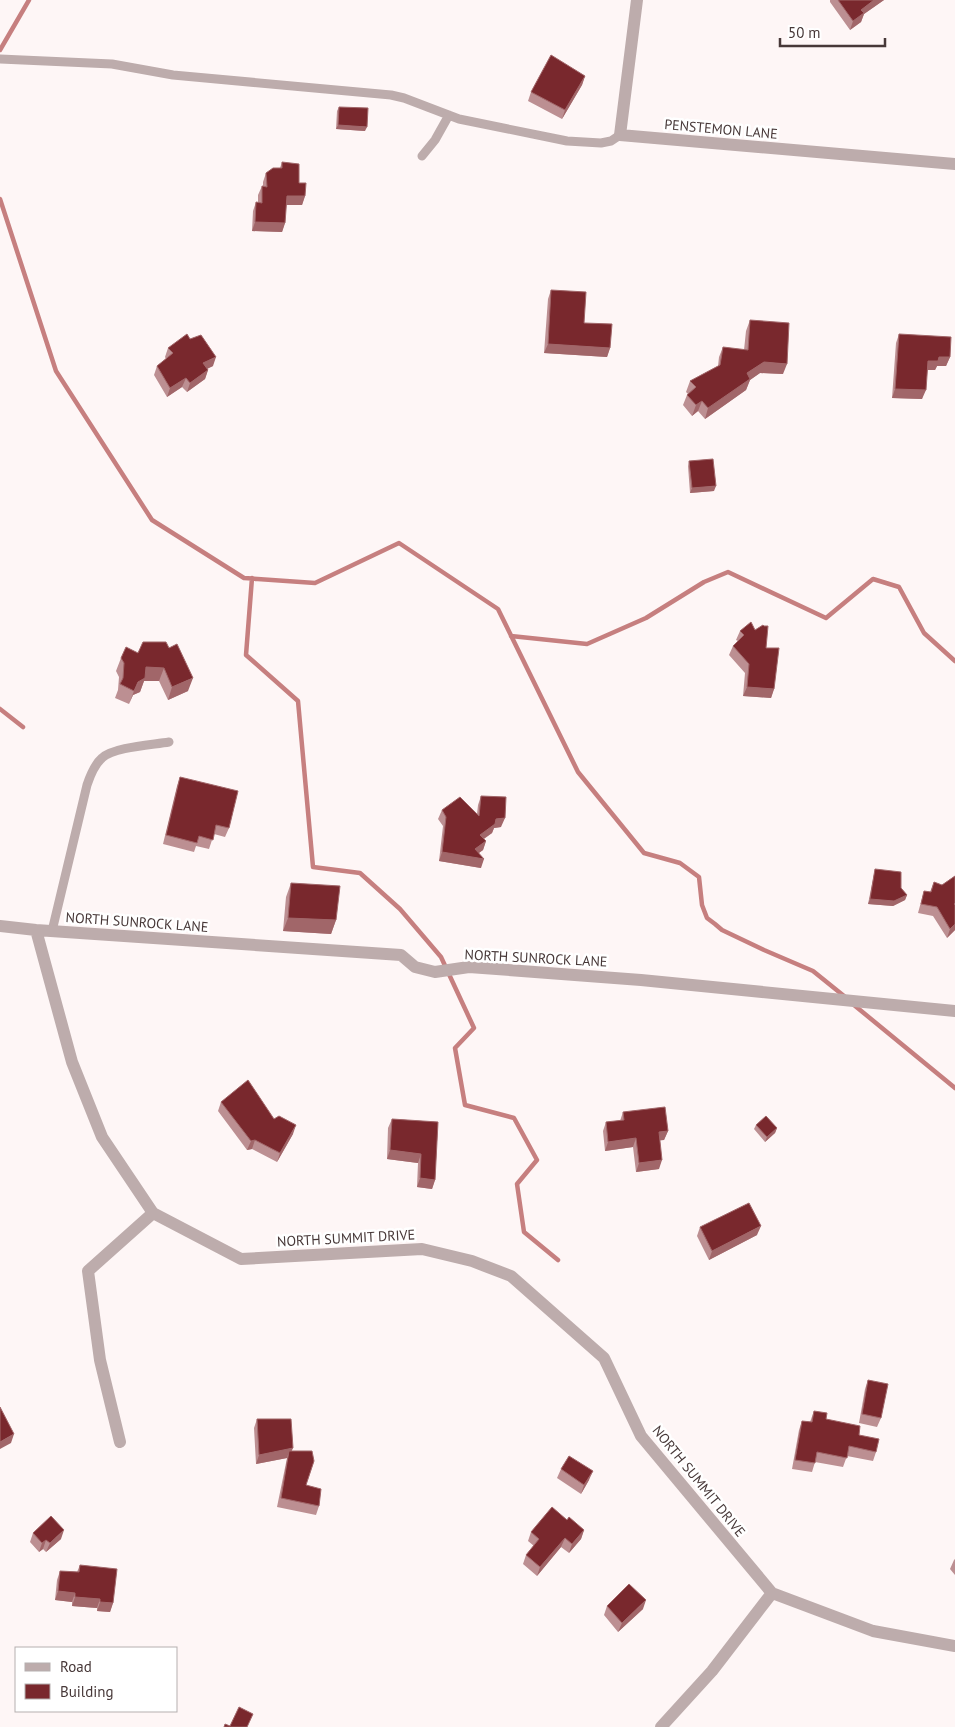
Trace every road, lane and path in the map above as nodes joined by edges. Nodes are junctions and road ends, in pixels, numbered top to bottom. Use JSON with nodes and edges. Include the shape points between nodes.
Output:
{"nodes":[{"id":1,"x":637,"y":0,"type":"edge"},
{"id":2,"x":0,"y":59,"type":"edge"},
{"id":3,"x":449,"y":116,"type":"junction"},
{"id":4,"x":620,"y":135,"type":"junction"},
{"id":5,"x":422,"y":156,"type":"dead end"},
{"id":6,"x":955,"y":164,"type":"edge"},
{"id":7,"x":169,"y":742,"type":"dead end"},
{"id":8,"x":0,"y":926,"type":"edge"},
{"id":9,"x":36,"y":930,"type":"junction"},
{"id":10,"x":52,"y":931,"type":"junction"},
{"id":11,"x":955,"y":1010,"type":"edge"},
{"id":12,"x":153,"y":1213,"type":"junction"},
{"id":13,"x":120,"y":1442,"type":"dead end"},
{"id":14,"x":772,"y":1593,"type":"junction"},
{"id":15,"x":955,"y":1646,"type":"edge"},
{"id":16,"x":661,"y":1727,"type":"edge"}],
"edges":[{"from":1,"to":4,"type":"street"},
{"from":2,"to":3,"type":"lane","via":[[112,64],[172,75],[391,95]]},
{"from":3,"to":4,"type":"lane","via":[[567,141],[601,143]]},
{"from":3,"to":5,"type":"lane"},
{"from":4,"to":6,"type":"street","name":"PENSTEMON LANE"},
{"from":7,"to":10,"type":"lane","via":[[116,750],[102,758],[93,769]]},
{"from":8,"to":9,"type":"street","name":"NORTH SUNROCK LANE"},
{"from":9,"to":10,"type":"street","name":"NORTH SUNROCK LANE"},
{"from":9,"to":12,"type":"street","name":"NORTH SUMMIT DRIVE","via":[[72,1062],[102,1137]]},
{"from":10,"to":11,"type":"street","name":"NORTH SUNROCK LANE","via":[[401,955],[415,968],[435,972],[470,968],[641,980]]},
{"from":12,"to":13,"type":"street","via":[[88,1271],[100,1360]]},
{"from":12,"to":14,"type":"street","name":"NORTH SUMMIT DRIVE","via":[[241,1259],[422,1248],[472,1261],[511,1276],[604,1358],[641,1436]]},
{"from":14,"to":15,"type":"street","name":"NORTH SUMMIT DRIVE","via":[[873,1631]]},
{"from":14,"to":16,"type":"street","via":[[712,1671]]}]}
